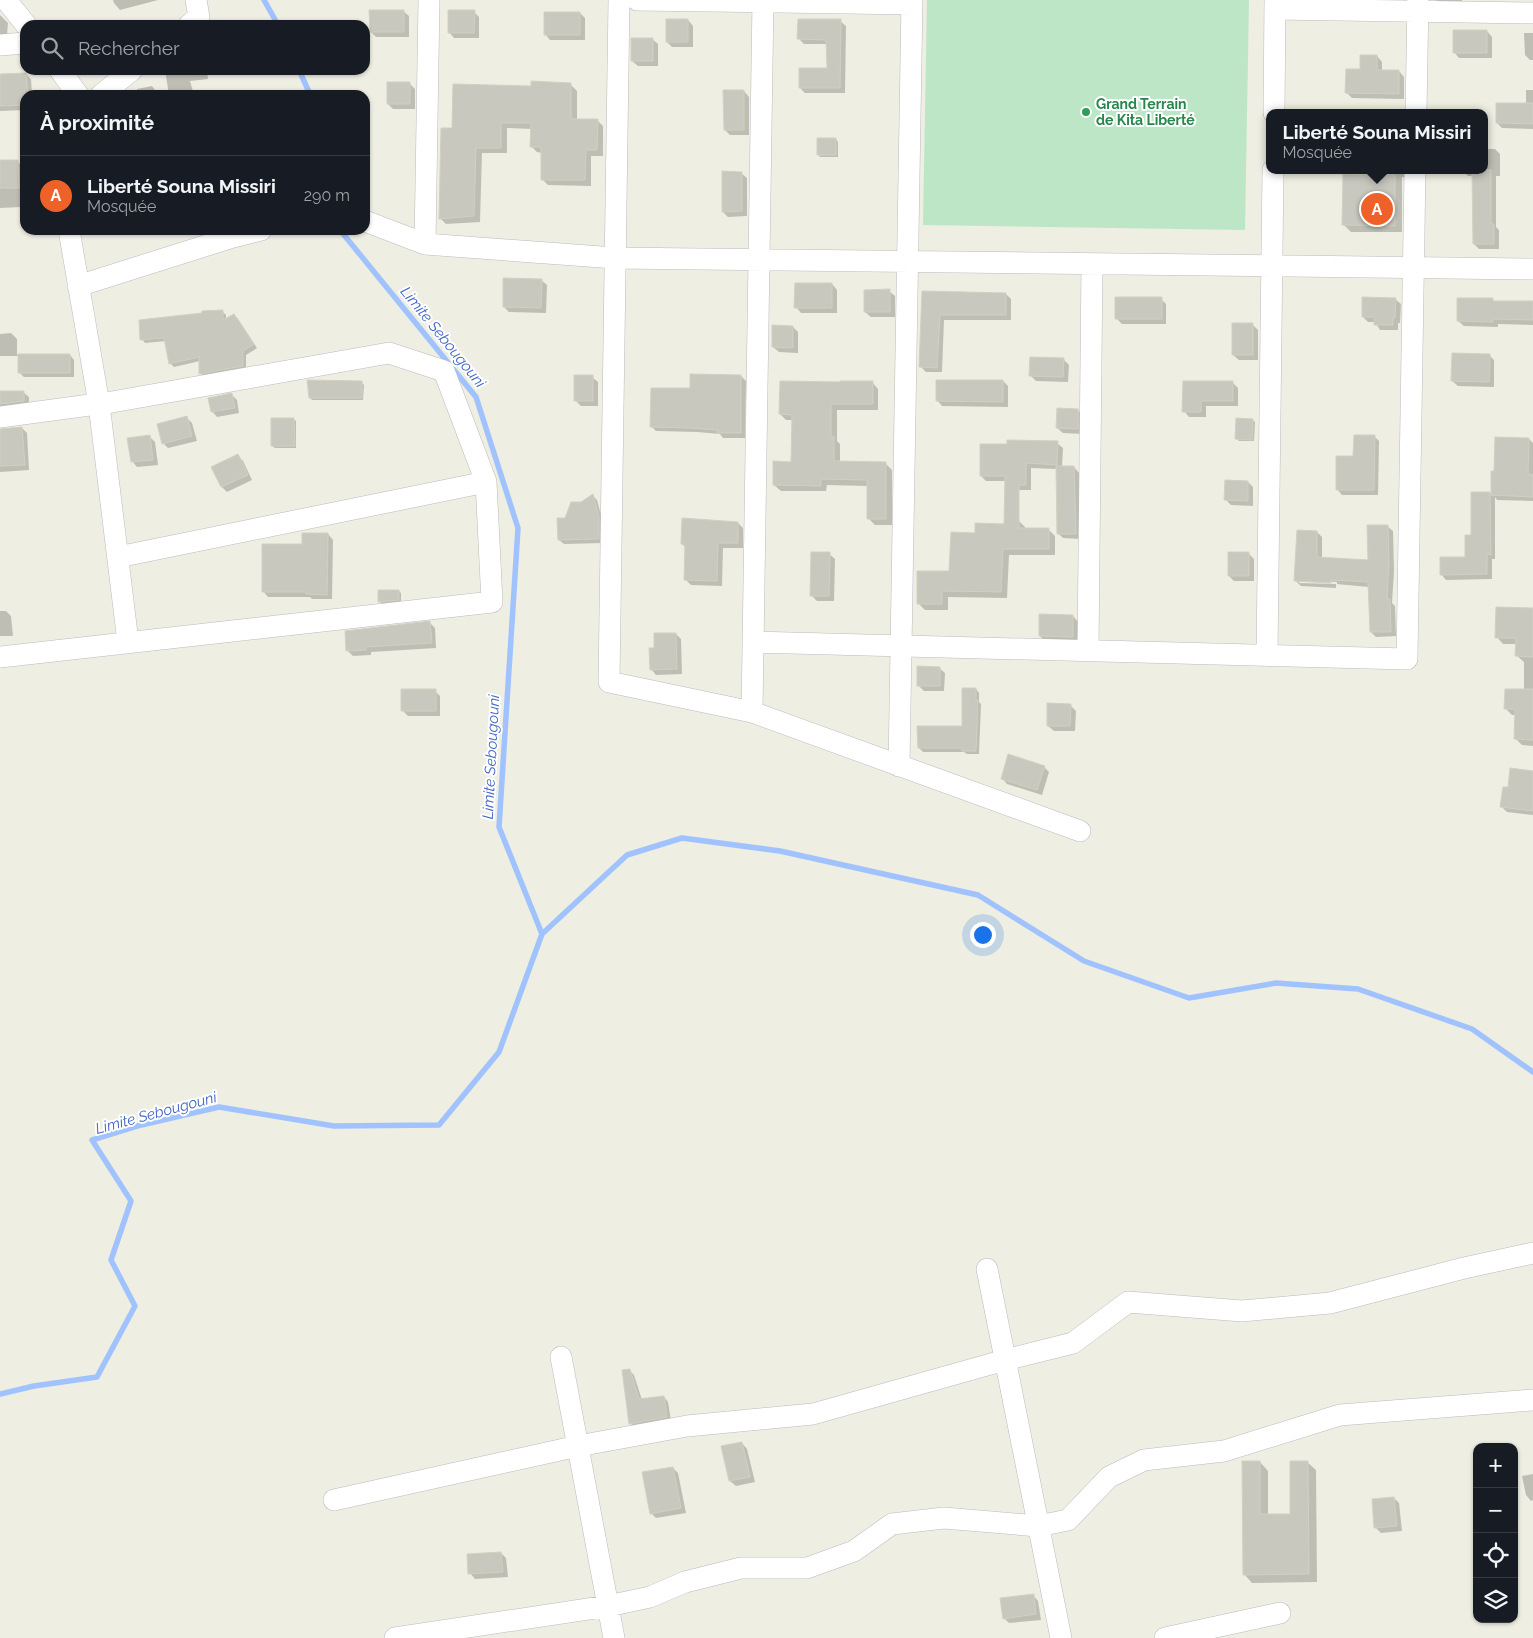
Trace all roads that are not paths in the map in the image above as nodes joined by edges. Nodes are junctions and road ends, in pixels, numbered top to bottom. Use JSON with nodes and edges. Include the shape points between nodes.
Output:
{"nodes":[{"id":1,"x":6,"y":0,"type":"edge"},
{"id":2,"x":196,"y":0,"type":"edge"},
{"id":3,"x":429,"y":0,"type":"edge"},
{"id":4,"x":620,"y":0,"type":"edge"},
{"id":5,"x":637,"y":0,"type":"edge"},
{"id":6,"x":763,"y":1,"type":"edge"},
{"id":7,"x":912,"y":2,"type":"edge"},
{"id":8,"x":1275,"y":5,"type":"edge"},
{"id":9,"x":1418,"y":6,"type":"edge"},
{"id":10,"x":1533,"y":13,"type":"edge"},
{"id":11,"x":22,"y":20,"type":"edge"},
{"id":12,"x":195,"y":20,"type":"edge"},
{"id":13,"x":20,"y":43,"type":"edge"},
{"id":14,"x":0,"y":45,"type":"edge"},
{"id":15,"x":64,"y":75,"type":"edge"},
{"id":16,"x":126,"y":75,"type":"edge"},
{"id":17,"x":74,"y":90,"type":"edge"},
{"id":18,"x":107,"y":90,"type":"edge"},
{"id":19,"x":1274,"y":109,"type":"edge"},
{"id":20,"x":1416,"y":109,"type":"edge"},
{"id":21,"x":1273,"y":174,"type":"edge"},
{"id":22,"x":1415,"y":174,"type":"edge"},
{"id":23,"x":370,"y":223,"type":"edge"},
{"id":24,"x":70,"y":235,"type":"edge"},
{"id":25,"x":226,"y":235,"type":"edge"},
{"id":26,"x":425,"y":244,"type":"junction"},
{"id":27,"x":616,"y":258,"type":"junction"},
{"id":28,"x":759,"y":260,"type":"junction"},
{"id":29,"x":907,"y":262,"type":"junction"},
{"id":30,"x":1092,"y":264,"type":"junction"},
{"id":31,"x":1272,"y":266,"type":"junction"},
{"id":32,"x":1413,"y":268,"type":"junction"},
{"id":33,"x":1533,"y":269,"type":"edge"},
{"id":34,"x":78,"y":286,"type":"junction"},
{"id":35,"x":99,"y":404,"type":"junction"},
{"id":36,"x":0,"y":417,"type":"edge"},
{"id":37,"x":486,"y":482,"type":"junction"},
{"id":38,"x":118,"y":557,"type":"junction"},
{"id":39,"x":128,"y":642,"type":"junction"},
{"id":40,"x":753,"y":642,"type":"junction"},
{"id":41,"x":901,"y":646,"type":"junction"},
{"id":42,"x":1088,"y":651,"type":"junction"},
{"id":43,"x":1267,"y":655,"type":"junction"},
{"id":44,"x":0,"y":657,"type":"edge"},
{"id":45,"x":752,"y":712,"type":"junction"},
{"id":46,"x":899,"y":766,"type":"junction"},
{"id":47,"x":1080,"y":831,"type":"dead end"},
{"id":48,"x":1533,"y":1253,"type":"edge"},
{"id":49,"x":986,"y":1269,"type":"dead end"},
{"id":50,"x":561,"y":1357,"type":"dead end"},
{"id":51,"x":1005,"y":1360,"type":"junction"},
{"id":52,"x":1533,"y":1400,"type":"edge"},
{"id":53,"x":578,"y":1446,"type":"junction"},
{"id":54,"x":334,"y":1500,"type":"dead end"},
{"id":55,"x":1038,"y":1526,"type":"junction"},
{"id":56,"x":608,"y":1606,"type":"junction"},
{"id":57,"x":1280,"y":1613,"type":"dead end"},
{"id":58,"x":395,"y":1638,"type":"edge"},
{"id":59,"x":614,"y":1638,"type":"edge"},
{"id":60,"x":1061,"y":1638,"type":"edge"},
{"id":61,"x":1164,"y":1638,"type":"edge"}],
"edges":[{"from":1,"to":11,"type":"street"},
{"from":2,"to":12,"type":"street","via":[[199,17]]},
{"from":3,"to":26,"type":"street"},
{"from":4,"to":27,"type":"street"},
{"from":5,"to":6,"type":"street"},
{"from":6,"to":7,"type":"street"},
{"from":6,"to":28,"type":"street"},
{"from":7,"to":29,"type":"street"},
{"from":8,"to":9,"type":"street"},
{"from":8,"to":19,"type":"street"},
{"from":9,"to":10,"type":"street"},
{"from":9,"to":20,"type":"street"},
{"from":13,"to":14,"type":"street"},
{"from":15,"to":17,"type":"street"},
{"from":16,"to":18,"type":"street"},
{"from":21,"to":31,"type":"street"},
{"from":22,"to":32,"type":"street"},
{"from":23,"to":26,"type":"street"},
{"from":24,"to":34,"type":"street"},
{"from":25,"to":34,"type":"street"},
{"from":26,"to":27,"type":"street"},
{"from":27,"to":28,"type":"street"},
{"from":27,"to":45,"type":"street","via":[[609,682]]},
{"from":28,"to":29,"type":"street"},
{"from":28,"to":40,"type":"street"},
{"from":29,"to":30,"type":"street"},
{"from":29,"to":41,"type":"street"},
{"from":30,"to":31,"type":"street"},
{"from":30,"to":42,"type":"street"},
{"from":31,"to":32,"type":"street"},
{"from":31,"to":43,"type":"street"},
{"from":32,"to":33,"type":"street"},
{"from":32,"to":43,"type":"street","via":[[1407,659]]},
{"from":34,"to":35,"type":"street"},
{"from":35,"to":36,"type":"street"},
{"from":35,"to":37,"type":"street","via":[[390,353],[444,371]]},
{"from":35,"to":38,"type":"street"},
{"from":37,"to":38,"type":"street"},
{"from":37,"to":39,"type":"street","via":[[492,602]]},
{"from":38,"to":39,"type":"street"},
{"from":39,"to":44,"type":"street"},
{"from":40,"to":41,"type":"street"},
{"from":40,"to":45,"type":"street"},
{"from":41,"to":42,"type":"street"},
{"from":41,"to":46,"type":"street"},
{"from":42,"to":43,"type":"street"},
{"from":45,"to":46,"type":"street"},
{"from":46,"to":47,"type":"street"},
{"from":48,"to":51,"type":"street","via":[[1330,1304],[1242,1311],[1128,1302],[1073,1343]]},
{"from":49,"to":51,"type":"street"},
{"from":50,"to":53,"type":"street"},
{"from":51,"to":53,"type":"street","via":[[813,1414],[687,1426]]},
{"from":51,"to":55,"type":"street"},
{"from":52,"to":55,"type":"street","via":[[1340,1415],[1224,1451],[1144,1460],[1109,1477],[1068,1520]]},
{"from":53,"to":54,"type":"street"},
{"from":53,"to":56,"type":"street"},
{"from":55,"to":56,"type":"street","via":[[944,1518],[892,1524],[854,1551],[807,1568],[741,1568],[685,1582],[650,1597]]},
{"from":55,"to":60,"type":"street"},
{"from":56,"to":58,"type":"street"},
{"from":56,"to":59,"type":"street"},
{"from":57,"to":61,"type":"street"}]}
